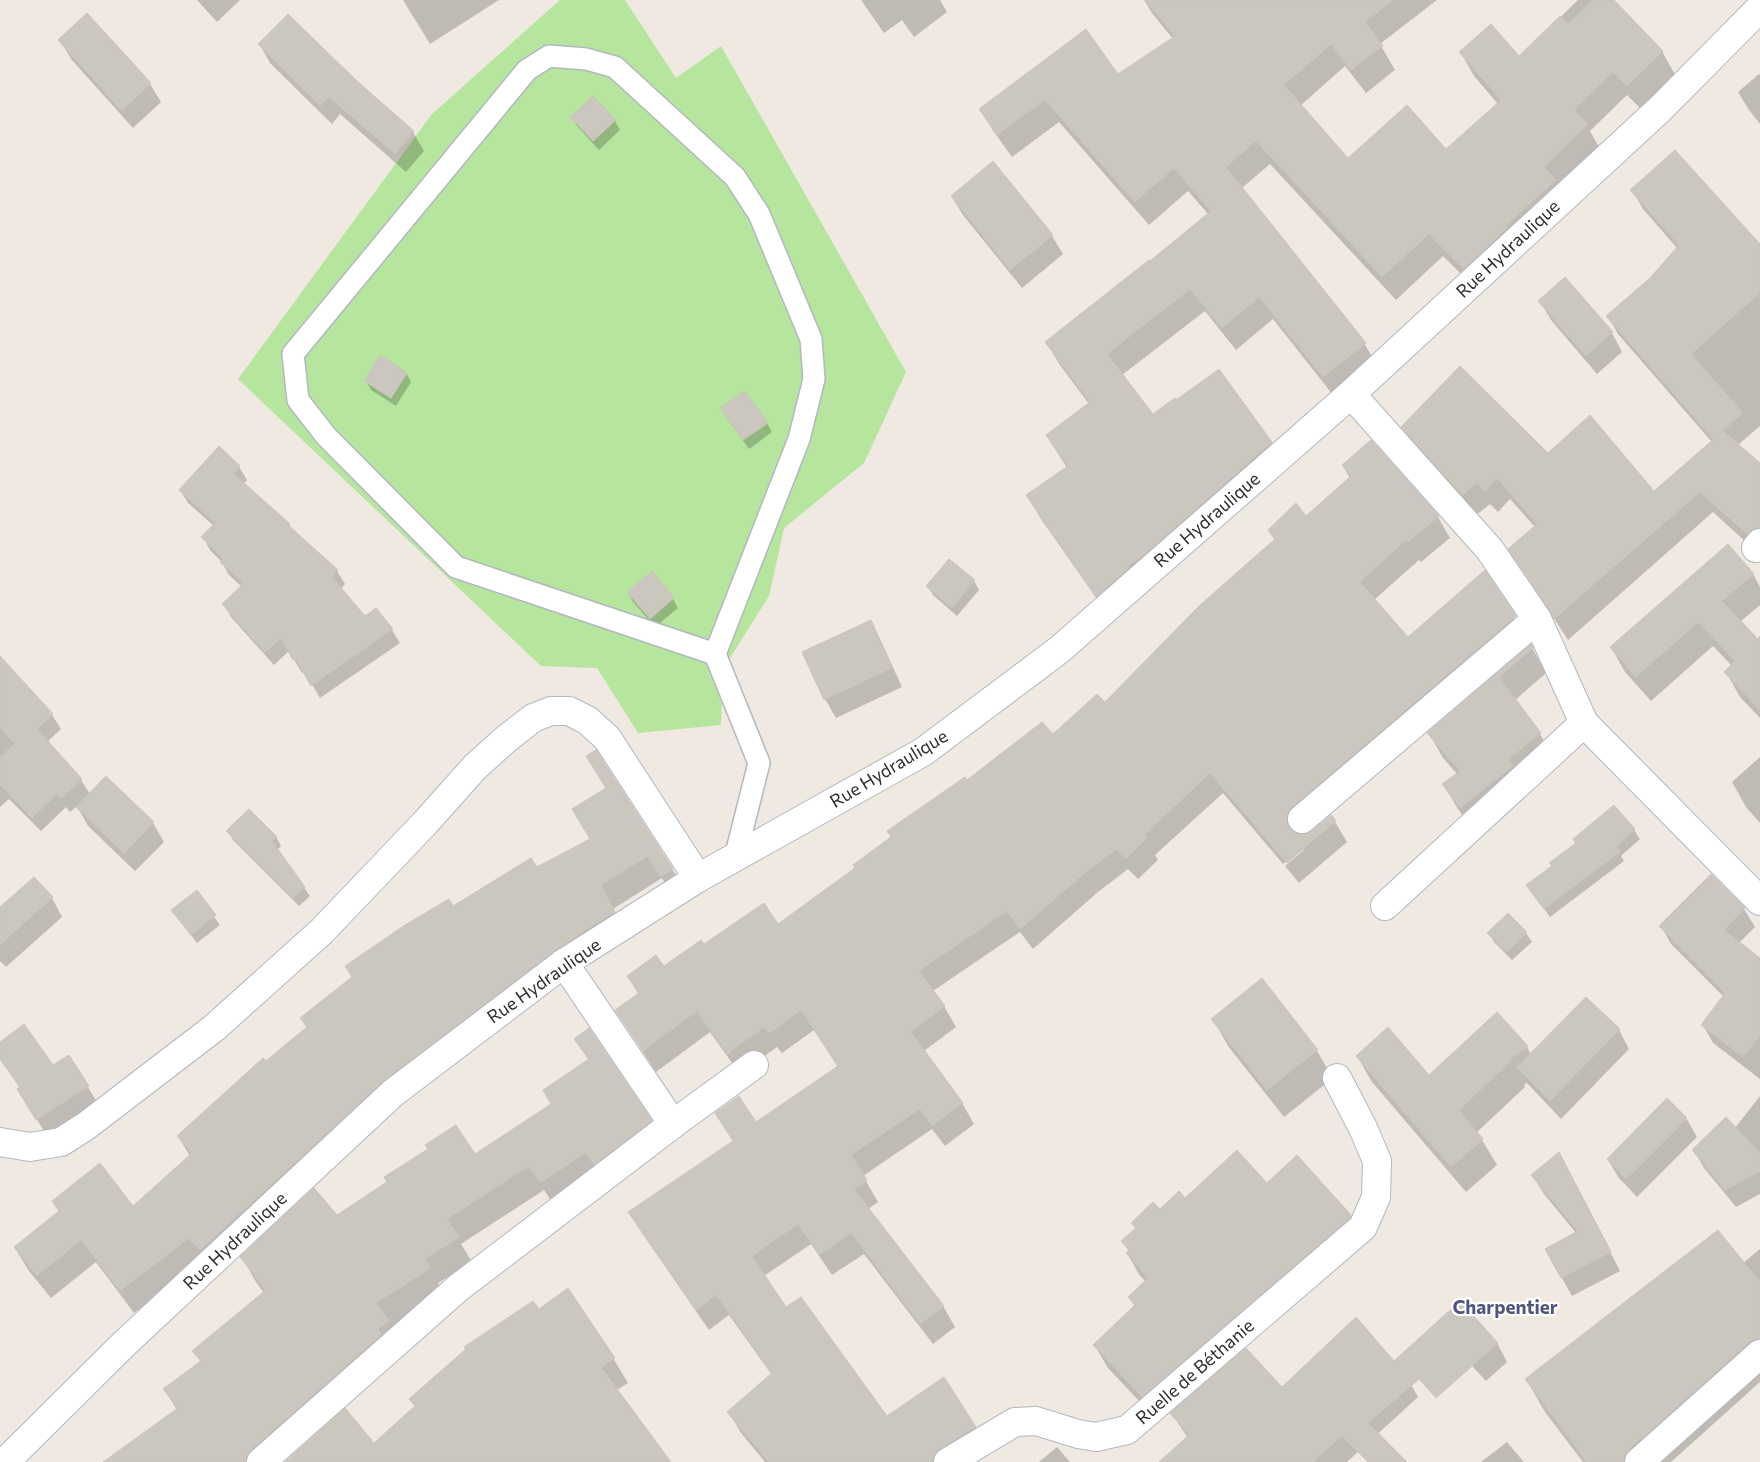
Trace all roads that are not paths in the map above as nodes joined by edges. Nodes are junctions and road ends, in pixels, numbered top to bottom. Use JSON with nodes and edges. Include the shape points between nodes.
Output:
{"nodes":[{"id":1,"x":1760,"y":8,"type":"edge"},
{"id":2,"x":1351,"y":394,"type":"junction"},
{"id":3,"x":1537,"y":619,"type":"junction"},
{"id":4,"x":715,"y":654,"type":"junction"},
{"id":5,"x":1584,"y":723,"type":"junction"},
{"id":6,"x":1302,"y":819,"type":"dead end"},
{"id":7,"x":735,"y":858,"type":"junction"},
{"id":8,"x":698,"y":878,"type":"junction"},
{"id":9,"x":1760,"y":900,"type":"edge"},
{"id":10,"x":1385,"y":906,"type":"dead end"},
{"id":11,"x":564,"y":963,"type":"junction"},
{"id":12,"x":754,"y":1065,"type":"dead end"},
{"id":13,"x":1337,"y":1078,"type":"dead end"},
{"id":14,"x":674,"y":1124,"type":"junction"},
{"id":15,"x":0,"y":1142,"type":"edge"},
{"id":16,"x":1760,"y":1354,"type":"edge"},
{"id":17,"x":5,"y":1462,"type":"edge"},
{"id":18,"x":260,"y":1462,"type":"edge"},
{"id":19,"x":948,"y":1462,"type":"edge"},
{"id":20,"x":1639,"y":1462,"type":"edge"}],
"edges":[{"from":1,"to":2,"type":"street","name":"Rue Hydraulique","via":[[1660,109]]},
{"from":2,"to":3,"type":"street","via":[[1490,550]]},
{"from":2,"to":7,"type":"street","name":"Rue Hydraulique","via":[[1059,650],[924,752]]},
{"from":3,"to":5,"type":"street"},
{"from":3,"to":6,"type":"street"},
{"from":4,"to":4,"type":"lane","via":[[456,567],[326,436],[298,400],[293,354],[527,70],[549,56],[586,59],[615,67],[735,177],[759,214],[811,339],[814,379],[799,439]]},
{"from":4,"to":7,"type":"lane","via":[[759,763]]},
{"from":5,"to":9,"type":"street"},
{"from":5,"to":10,"type":"street"},
{"from":7,"to":8,"type":"street","name":"Rue Hydraulique"},
{"from":8,"to":11,"type":"street","name":"Rue Hydraulique"},
{"from":8,"to":15,"type":"street","via":[[607,738],[587,720],[569,711],[551,711],[533,718],[475,767],[322,931],[214,1028],[61,1142],[30,1147]]},
{"from":11,"to":14,"type":"street"},
{"from":11,"to":17,"type":"street","name":"Rue Hydraulique","via":[[393,1093],[125,1343]]},
{"from":12,"to":14,"type":"street"},
{"from":13,"to":19,"type":"street","name":"Ruelle de Béthanie","via":[[1377,1160],[1376,1197],[1364,1227],[1127,1430],[1096,1437],[1036,1421],[1015,1422]]},
{"from":14,"to":18,"type":"street","via":[[458,1288]]},
{"from":16,"to":20,"type":"street"}]}
